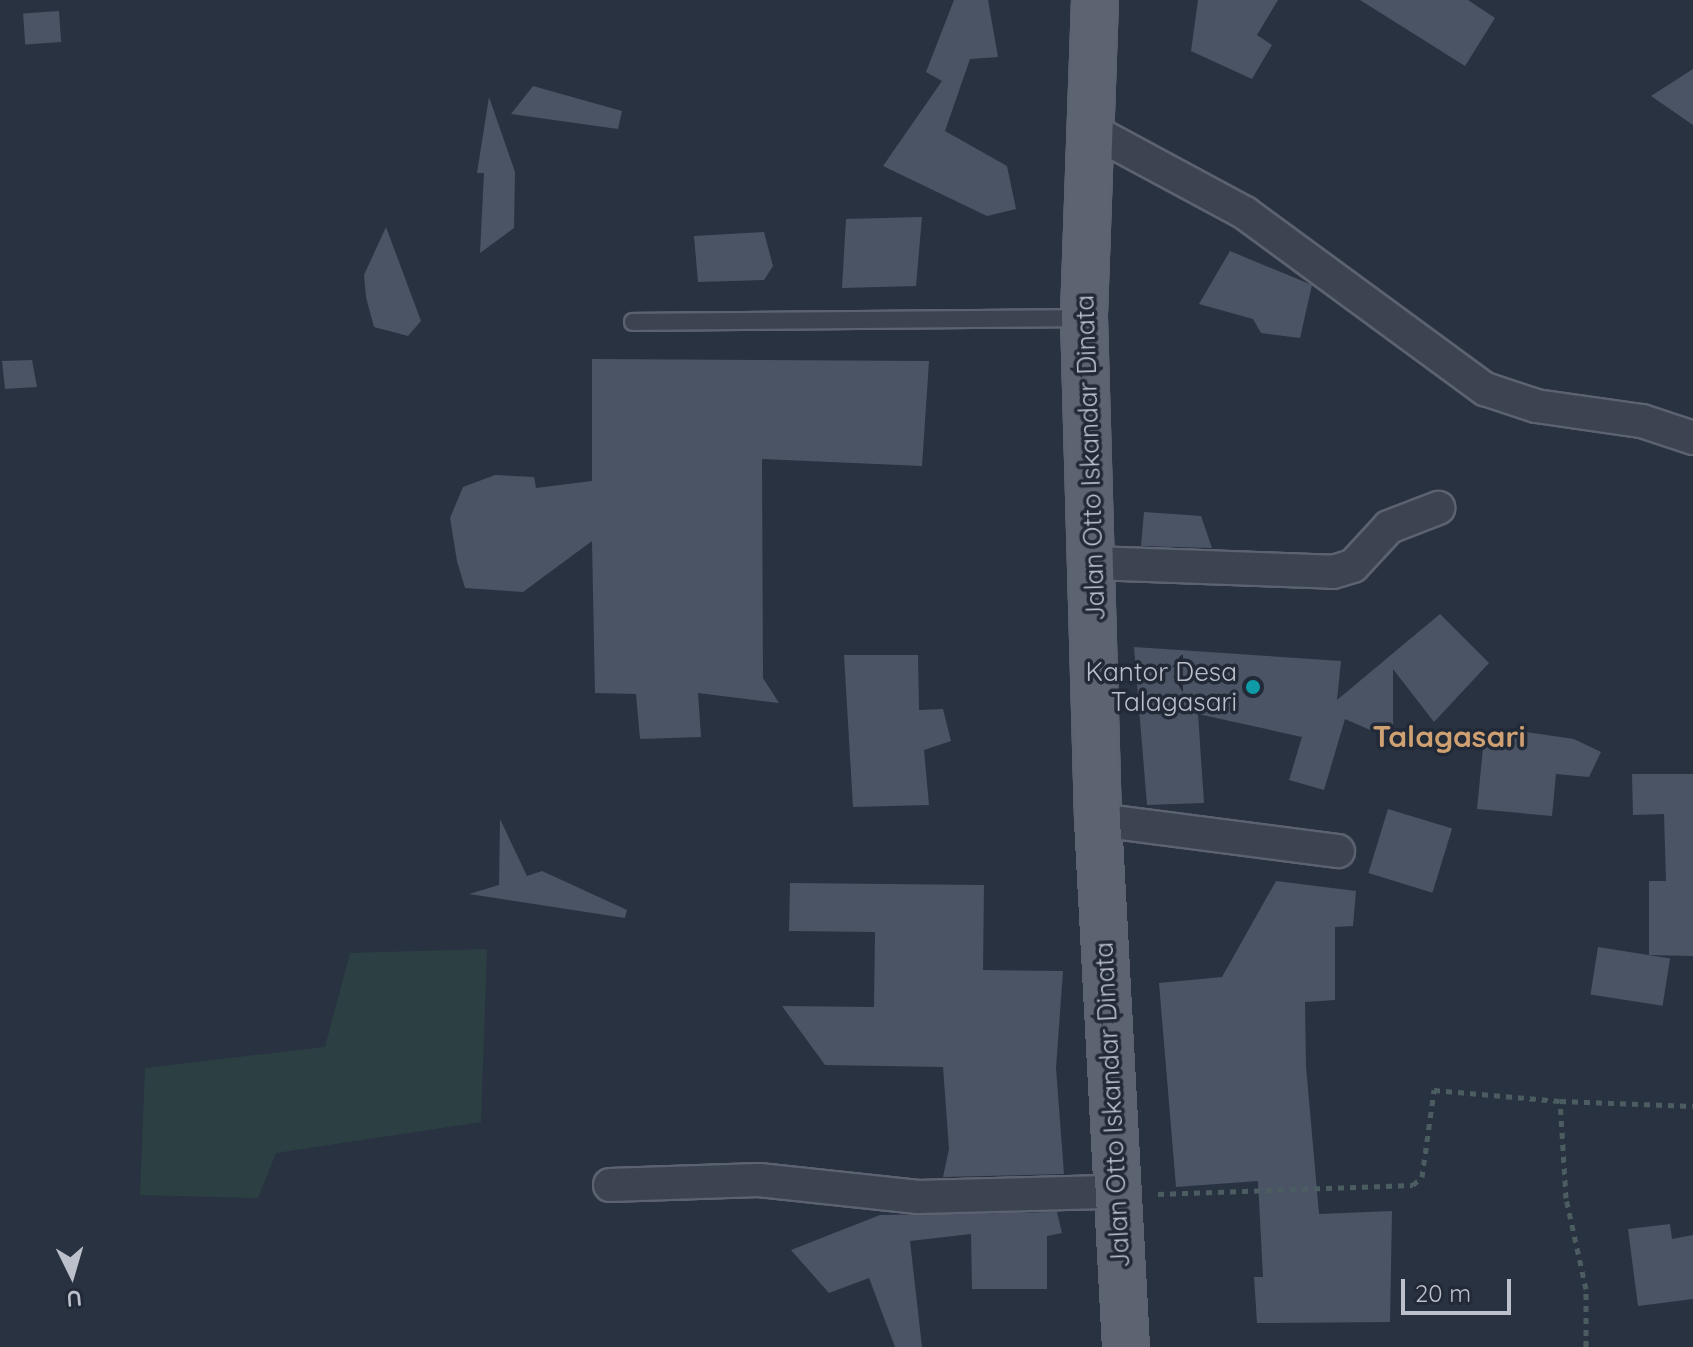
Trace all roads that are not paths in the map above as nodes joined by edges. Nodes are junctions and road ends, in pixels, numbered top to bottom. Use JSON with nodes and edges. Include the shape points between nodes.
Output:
{"nodes":[{"id":1,"x":1095,"y":0,"type":"edge"},
{"id":2,"x":1089,"y":129,"type":"junction"},
{"id":3,"x":1084,"y":318,"type":"junction"},
{"id":4,"x":633,"y":322,"type":"dead end"},
{"id":5,"x":1693,"y":438,"type":"edge"},
{"id":6,"x":1438,"y":508,"type":"dead end"},
{"id":7,"x":1093,"y":563,"type":"junction"},
{"id":8,"x":1098,"y":820,"type":"junction"},
{"id":9,"x":1338,"y":851,"type":"dead end"},
{"id":10,"x":610,"y":1185,"type":"dead end"},
{"id":11,"x":1114,"y":1192,"type":"junction"},
{"id":12,"x":1126,"y":1347,"type":"edge"}],
"edges":[{"from":1,"to":2,"type":"main road","name":"Jalan Otto Iskandar Dinata"},
{"from":2,"to":3,"type":"main road","name":"Jalan Otto Iskandar Dinata"},
{"from":2,"to":5,"type":"street","via":[[1245,213],[1485,389],[1536,406],[1642,421]]},
{"from":3,"to":4,"type":"lane"},
{"from":3,"to":7,"type":"main road","name":"Jalan Otto Iskandar Dinata"},
{"from":6,"to":7,"type":"street","via":[[1389,527],[1353,566],[1333,572]]},
{"from":7,"to":8,"type":"main road","name":"Jalan Otto Iskandar Dinata"},
{"from":8,"to":9,"type":"street"},
{"from":8,"to":11,"type":"main road","name":"Jalan Otto Iskandar Dinata"},
{"from":10,"to":11,"type":"street","via":[[759,1180],[918,1197]]},
{"from":11,"to":12,"type":"main road","name":"Jalan Otto Iskandar Dinata"}]}
